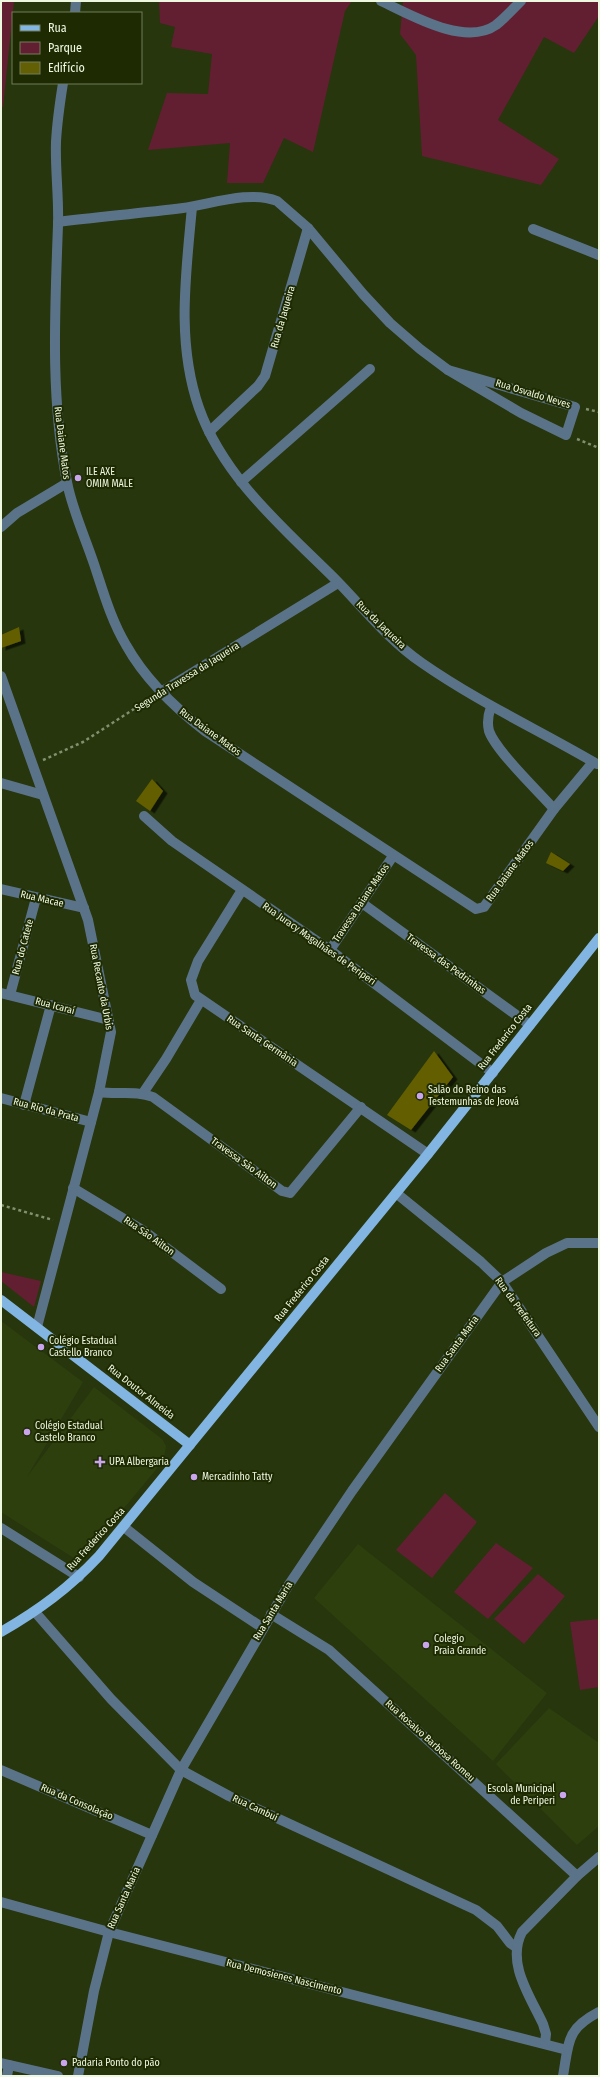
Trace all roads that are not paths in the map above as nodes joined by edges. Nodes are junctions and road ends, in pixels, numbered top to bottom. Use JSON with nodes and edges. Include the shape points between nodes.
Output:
{"nodes":[{"id":1,"x":76,"y":1,"type":"edge"},
{"id":2,"x":381,"y":1,"type":"edge"},
{"id":3,"x":521,"y":1,"type":"edge"},
{"id":4,"x":74,"y":12,"type":"edge"},
{"id":5,"x":63,"y":84,"type":"edge"},
{"id":6,"x":192,"y":207,"type":"junction"},
{"id":7,"x":58,"y":222,"type":"junction"},
{"id":8,"x":308,"y":228,"type":"junction"},
{"id":9,"x":534,"y":229,"type":"dead end"},
{"id":10,"x":599,"y":255,"type":"edge"},
{"id":11,"x":370,"y":369,"type":"dead end"},
{"id":12,"x":448,"y":370,"type":"junction"},
{"id":13,"x":209,"y":432,"type":"junction"},
{"id":14,"x":241,"y":482,"type":"junction"},
{"id":15,"x":67,"y":483,"type":"junction"},
{"id":16,"x":1,"y":527,"type":"edge"},
{"id":17,"x":338,"y":583,"type":"junction"},
{"id":18,"x":1,"y":676,"type":"edge"},
{"id":19,"x":161,"y":692,"type":"junction"},
{"id":20,"x":491,"y":707,"type":"junction"},
{"id":21,"x":596,"y":763,"type":"edge"},
{"id":22,"x":1,"y":783,"type":"edge"},
{"id":23,"x":43,"y":795,"type":"junction"},
{"id":24,"x":554,"y":810,"type":"junction"},
{"id":25,"x":144,"y":816,"type":"dead end"},
{"id":26,"x":393,"y":856,"type":"junction"},
{"id":27,"x":1,"y":889,"type":"edge"},
{"id":28,"x":242,"y":890,"type":"junction"},
{"id":29,"x":36,"y":898,"type":"junction"},
{"id":30,"x":362,"y":903,"type":"junction"},
{"id":31,"x":84,"y":908,"type":"junction"},
{"id":32,"x":599,"y":938,"type":"edge"},
{"id":33,"x":330,"y":950,"type":"junction"},
{"id":34,"x":6,"y":994,"type":"edge"},
{"id":35,"x":201,"y":1000,"type":"junction"},
{"id":36,"x":51,"y":1005,"type":"junction"},
{"id":37,"x":109,"y":1020,"type":"junction"},
{"id":38,"x":530,"y":1025,"type":"junction"},
{"id":39,"x":493,"y":1073,"type":"junction"},
{"id":40,"x":99,"y":1092,"type":"junction"},
{"id":41,"x":143,"y":1093,"type":"junction"},
{"id":42,"x":1,"y":1098,"type":"edge"},
{"id":43,"x":24,"y":1105,"type":"junction"},
{"id":44,"x":361,"y":1108,"type":"junction"},
{"id":45,"x":91,"y":1122,"type":"junction"},
{"id":46,"x":428,"y":1154,"type":"junction"},
{"id":47,"x":73,"y":1188,"type":"junction"},
{"id":48,"x":396,"y":1193,"type":"junction"},
{"id":49,"x":599,"y":1243,"type":"edge"},
{"id":50,"x":502,"y":1282,"type":"junction"},
{"id":51,"x":221,"y":1289,"type":"dead end"},
{"id":52,"x":1,"y":1300,"type":"edge"},
{"id":53,"x":37,"y":1327,"type":"junction"},
{"id":54,"x":599,"y":1427,"type":"edge"},
{"id":55,"x":190,"y":1445,"type":"junction"},
{"id":56,"x":124,"y":1527,"type":"junction"},
{"id":57,"x":1,"y":1528,"type":"edge"},
{"id":58,"x":79,"y":1577,"type":"junction"},
{"id":59,"x":36,"y":1612,"type":"junction"},
{"id":60,"x":271,"y":1614,"type":"junction"},
{"id":61,"x":263,"y":1628,"type":"junction"},
{"id":62,"x":1,"y":1632,"type":"edge"},
{"id":63,"x":1,"y":1770,"type":"edge"},
{"id":64,"x":181,"y":1770,"type":"junction"},
{"id":65,"x":152,"y":1835,"type":"junction"},
{"id":66,"x":599,"y":1857,"type":"edge"},
{"id":67,"x":577,"y":1876,"type":"junction"},
{"id":68,"x":1,"y":1902,"type":"edge"},
{"id":69,"x":109,"y":1932,"type":"junction"},
{"id":70,"x":516,"y":1947,"type":"junction"},
{"id":71,"x":598,"y":2013,"type":"edge"},
{"id":72,"x":545,"y":2043,"type":"junction"},
{"id":73,"x":567,"y":2050,"type":"junction"},
{"id":74,"x":5,"y":2064,"type":"edge"},
{"id":75,"x":7,"y":2076,"type":"edge"},
{"id":76,"x":58,"y":2076,"type":"edge"},
{"id":77,"x":78,"y":2076,"type":"edge"},
{"id":78,"x":563,"y":2076,"type":"edge"}],
"edges":[{"from":1,"to":4,"type":"street"},
{"from":2,"to":3,"type":"street","via":[[435,26],[462,32],[480,32],[496,25]]},
{"from":5,"to":7,"type":"street","name":"Rua Daiane Matos","via":[[56,141]]},
{"from":6,"to":7,"type":"street"},
{"from":6,"to":8,"type":"street","via":[[254,196],[266,197],[277,201]]},
{"from":6,"to":13,"type":"street","name":"Rua da Jaqueira","via":[[184,292],[185,338],[199,406]]},
{"from":7,"to":15,"type":"street","name":"Rua Daiane Matos","via":[[55,385]]},
{"from":8,"to":12,"type":"street","name":"Rua Osvaldo Neves","via":[[390,323]]},
{"from":8,"to":13,"type":"street","name":"Rua da Jaqueira","via":[[265,376],[258,386]]},
{"from":9,"to":10,"type":"street"},
{"from":11,"to":14,"type":"street"},
{"from":12,"to":12,"type":"street","name":"Rua Osvaldo Neves","via":[[521,413],[566,435],[575,407]]},
{"from":13,"to":14,"type":"street","name":"Rua da Jaqueira"},
{"from":14,"to":17,"type":"street","name":"Rua da Jaqueira","via":[[266,511]]},
{"from":15,"to":16,"type":"street","via":[[17,513]]},
{"from":15,"to":19,"type":"street","name":"Rua Daiane Matos","via":[[114,621],[129,650]]},
{"from":17,"to":19,"type":"street","name":"Segunda Travessa da Jaqueira"},
{"from":17,"to":20,"type":"street","name":"Rua da Jaqueira","via":[[389,635],[420,661]]},
{"from":18,"to":23,"type":"street","name":"Rua Recanto da Urbis"},
{"from":19,"to":26,"type":"street","name":"Rua Daiane Matos","via":[[185,716],[205,731]]},
{"from":20,"to":21,"type":"street","name":"Rua da Jaqueira"},
{"from":20,"to":24,"type":"street","via":[[488,723],[494,740]]},
{"from":21,"to":24,"type":"street","name":"Rua Daiane Matos"},
{"from":22,"to":23,"type":"street"},
{"from":23,"to":31,"type":"street","name":"Rua Recanto da Urbis"},
{"from":24,"to":26,"type":"street","name":"Rua Daiane Matos","via":[[481,909],[473,908]]},
{"from":25,"to":28,"type":"street","name":"Rua Juracy Magalhâes de Periperi","via":[[172,841]]},
{"from":26,"to":30,"type":"street","name":"Travessa Daiane Matos"},
{"from":27,"to":29,"type":"street","name":"Rua Macae"},
{"from":28,"to":33,"type":"street","name":"Rua Juracy Magalhâes de Periperi"},
{"from":28,"to":35,"type":"street","name":"Rua Santa Germânia","via":[[193,972],[192,989]]},
{"from":29,"to":31,"type":"street","name":"Rua Macae"},
{"from":29,"to":34,"type":"street","name":"Rua do Catete"},
{"from":30,"to":33,"type":"street","name":"Travessa Daiane Matos"},
{"from":30,"to":38,"type":"street","name":"Travessa das Pedrinhas"},
{"from":31,"to":37,"type":"street","name":"Rua Recanto da Urbis"},
{"from":32,"to":38,"type":"main road","name":"Rua Frederico Costa"},
{"from":33,"to":39,"type":"street","name":"Rua Juracy Magalhâes de Periperi"},
{"from":34,"to":36,"type":"street","name":"Rua Icaraí"},
{"from":35,"to":41,"type":"street"},
{"from":35,"to":44,"type":"street","name":"Rua Santa Germânia"},
{"from":36,"to":37,"type":"street","name":"Rua Icaraí"},
{"from":36,"to":43,"type":"street"},
{"from":37,"to":40,"type":"street","name":"Rua Recanto da Urbis","via":[[110,1044]]},
{"from":38,"to":39,"type":"main road","name":"Rua Frederico Costa"},
{"from":39,"to":46,"type":"main road","name":"Rua Frederico Costa"},
{"from":40,"to":41,"type":"street"},
{"from":40,"to":45,"type":"street","name":"Rua Recanto da Urbis"},
{"from":41,"to":44,"type":"street","name":"Travessa Sâo Ailton","via":[[153,1097],[282,1191],[290,1193]]},
{"from":42,"to":43,"type":"street","name":"Rua Rio da Prata"},
{"from":43,"to":45,"type":"street","name":"Rua Rio da Prata"},
{"from":44,"to":46,"type":"street","name":"Rua Santa Germânia"},
{"from":45,"to":47,"type":"street","name":"Rua Recanto da Urbis"},
{"from":46,"to":48,"type":"main road","name":"Rua Frederico Costa"},
{"from":47,"to":51,"type":"street","name":"Rua Sâo Ailton","via":[[144,1231]]},
{"from":47,"to":53,"type":"street","name":"Rua Recanto da Urbis"},
{"from":48,"to":50,"type":"street","name":"Rua da Prefeitura"},
{"from":48,"to":55,"type":"main road","name":"Rua Frederico Costa"},
{"from":49,"to":50,"type":"street","name":"Rua Santa Maria","via":[[567,1243],[546,1252]]},
{"from":50,"to":54,"type":"street","name":"Rua da Prefeitura"},
{"from":50,"to":60,"type":"street","name":"Rua Santa Maria","via":[[352,1491]]},
{"from":52,"to":53,"type":"main road","name":"Rua Doutor Almeida"},
{"from":53,"to":55,"type":"main road","name":"Rua Doutor Almeida"},
{"from":55,"to":56,"type":"main road","name":"Rua Frederico Costa"},
{"from":56,"to":58,"type":"main road","name":"Rua Frederico Costa"},
{"from":56,"to":61,"type":"street","via":[[193,1582]]},
{"from":57,"to":58,"type":"street"},
{"from":58,"to":59,"type":"main road","name":"Rua Frederico Costa"},
{"from":59,"to":62,"type":"main road","name":"Rua Frederico Costa"},
{"from":59,"to":64,"type":"street","name":"Rua Cambuí","via":[[111,1699]]},
{"from":60,"to":61,"type":"street","name":"Rua Santa Maria"},
{"from":60,"to":67,"type":"street","name":"Rua Rosalvo Barbosa Romeu","via":[[329,1650]]},
{"from":61,"to":64,"type":"street","name":"Rua Santa Maria"},
{"from":63,"to":65,"type":"street","name":"Rua da Consolação"},
{"from":64,"to":65,"type":"street","name":"Rua Santa Maria"},
{"from":64,"to":70,"type":"street","name":"Rua Cambuí","via":[[229,1796],[476,1910],[497,1926]]},
{"from":65,"to":69,"type":"street","name":"Rua Santa Maria"},
{"from":66,"to":67,"type":"street"},
{"from":67,"to":70,"type":"street","via":[[522,1932]]},
{"from":68,"to":69,"type":"street","name":"Rua Demosienes Nascimento"},
{"from":69,"to":72,"type":"street","name":"Rua Demosienes Nascimento"},
{"from":69,"to":77,"type":"street","name":"Rua Santa Maria","via":[[94,1991]]},
{"from":70,"to":72,"type":"street","via":[[516,1965],[543,2024]]},
{"from":71,"to":73,"type":"street","via":[[578,2025]]},
{"from":72,"to":73,"type":"street","name":"Rua Demosienes Nascimento"},
{"from":73,"to":78,"type":"street"},
{"from":74,"to":75,"type":"street"},
{"from":74,"to":76,"type":"street"}]}
